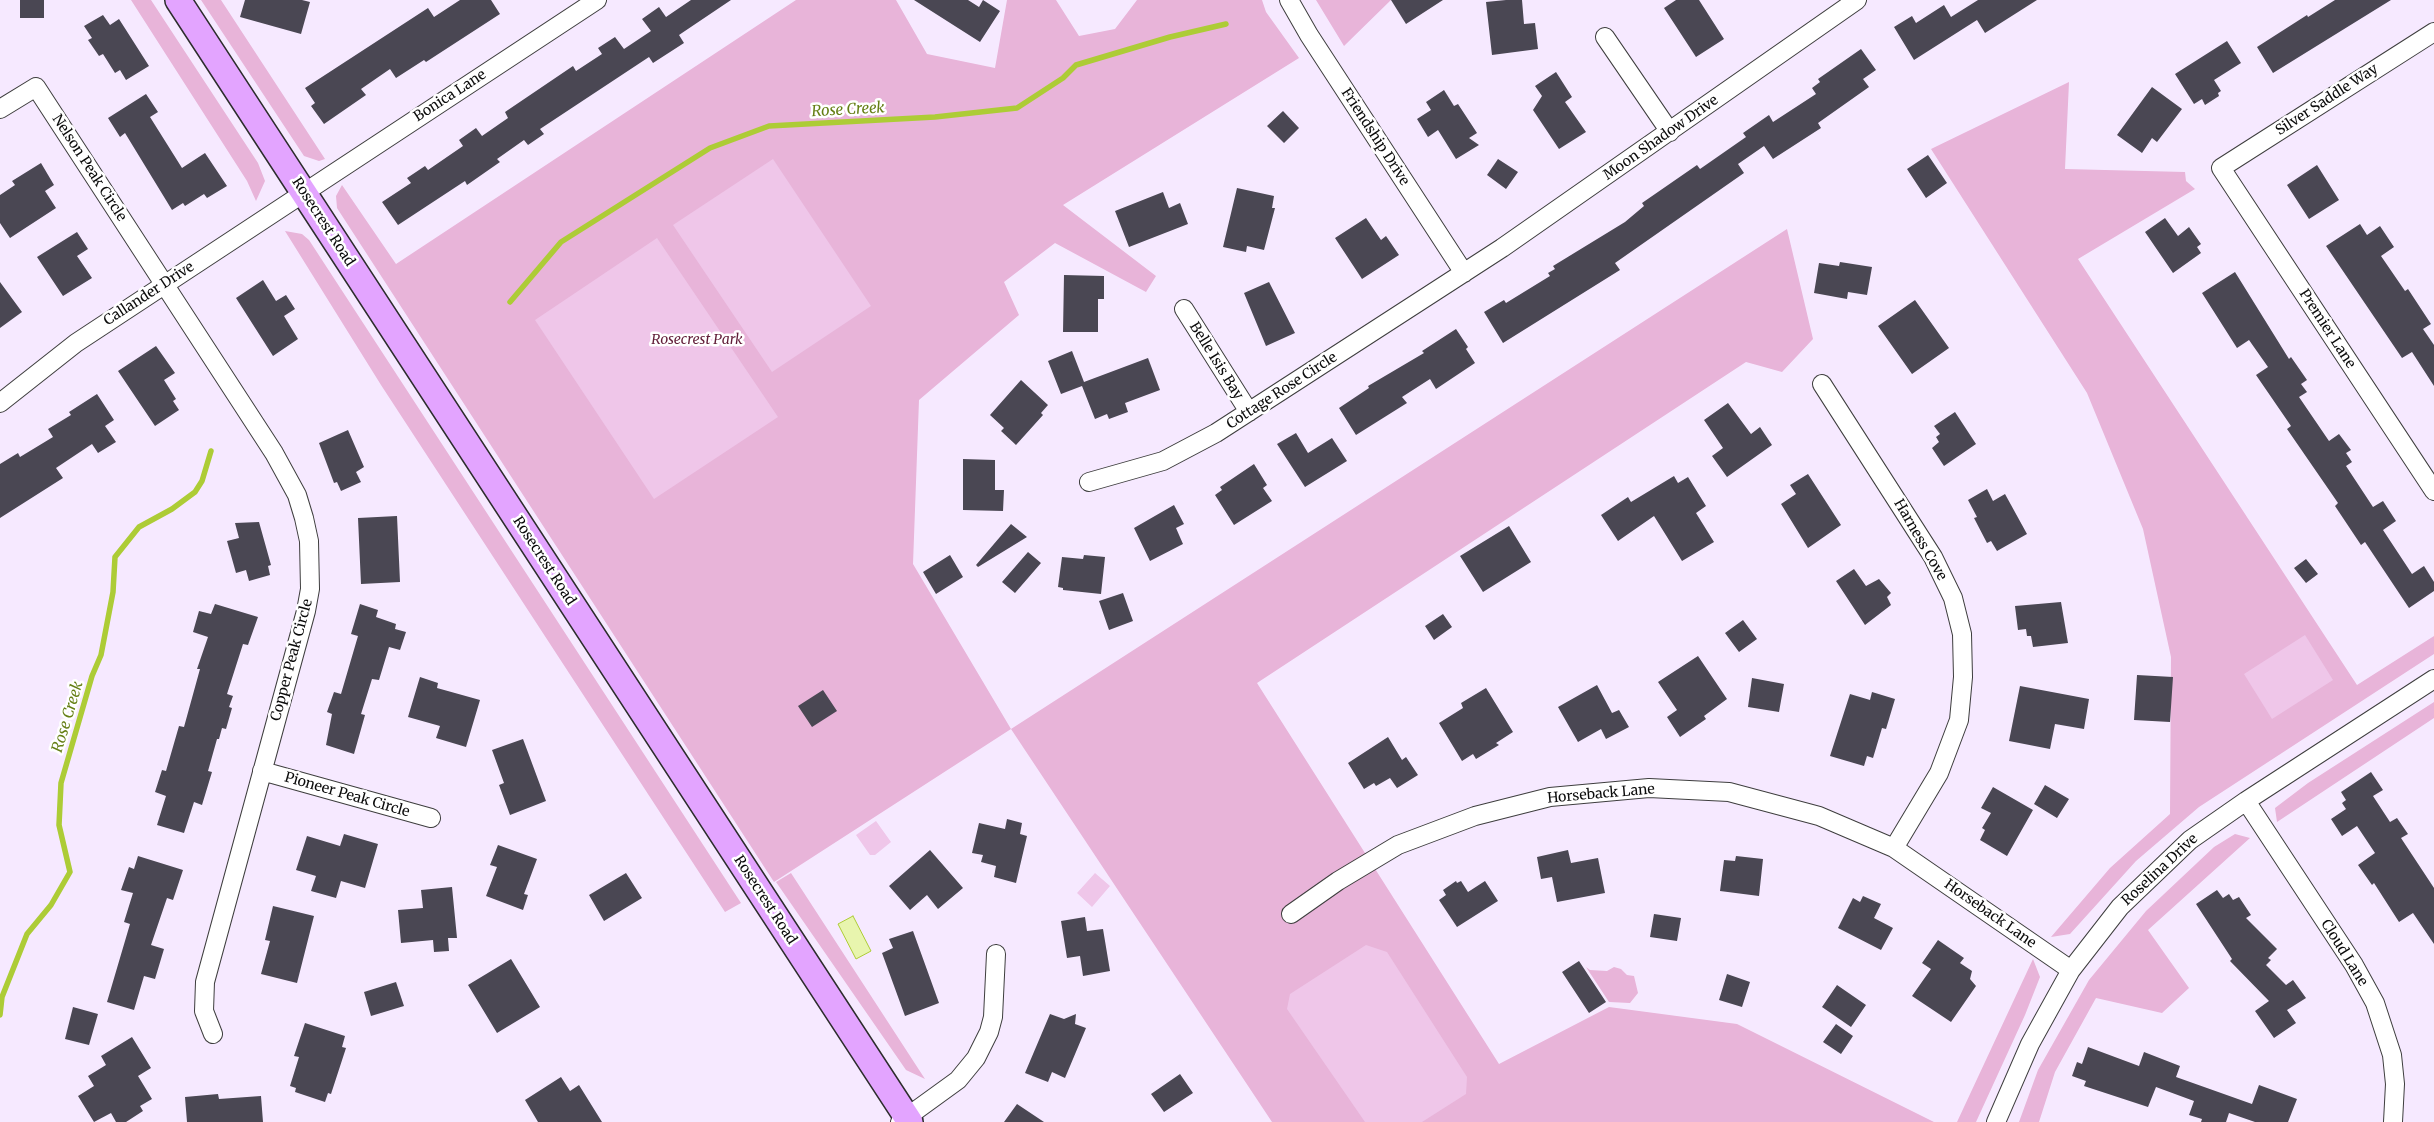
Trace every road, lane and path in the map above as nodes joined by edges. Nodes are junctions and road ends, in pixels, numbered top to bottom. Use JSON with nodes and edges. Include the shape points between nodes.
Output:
{"nodes":[{"id":1,"x":178,"y":0,"type":"edge"},
{"id":2,"x":597,"y":0,"type":"edge"},
{"id":3,"x":1289,"y":0,"type":"edge"},
{"id":4,"x":1857,"y":0,"type":"edge"},
{"id":5,"x":2434,"y":32,"type":"edge"},
{"id":6,"x":1605,"y":37,"type":"dead end"},
{"id":7,"x":0,"y":109,"type":"edge"},
{"id":8,"x":1670,"y":132,"type":"junction"},
{"id":9,"x":2221,"y":168,"type":"joint"},
{"id":10,"x":304,"y":192,"type":"junction"},
{"id":11,"x":1464,"y":274,"type":"junction"},
{"id":12,"x":164,"y":284,"type":"junction"},
{"id":13,"x":1184,"y":309,"type":"dead end"},
{"id":14,"x":1822,"y":384,"type":"dead end"},
{"id":15,"x":0,"y":403,"type":"edge"},
{"id":16,"x":1249,"y":412,"type":"junction"},
{"id":17,"x":1089,"y":482,"type":"dead end"},
{"id":18,"x":2434,"y":490,"type":"edge"},
{"id":19,"x":2434,"y":679,"type":"edge"},
{"id":20,"x":262,"y":771,"type":"junction"},
{"id":21,"x":2246,"y":801,"type":"junction"},
{"id":22,"x":431,"y":818,"type":"dead end"},
{"id":23,"x":1894,"y":848,"type":"junction"},
{"id":24,"x":1291,"y":914,"type":"dead end"},
{"id":25,"x":996,"y":954,"type":"dead end"},
{"id":26,"x":2071,"y":970,"type":"junction"},
{"id":27,"x":213,"y":1034,"type":"dead end"},
{"id":28,"x":906,"y":1120,"type":"edge"},
{"id":29,"x":2001,"y":1121,"type":"edge"},
{"id":30,"x":2394,"y":1122,"type":"edge"}],
"edges":[{"from":1,"to":10,"type":"main road","name":"Rosecrest Road"},
{"from":2,"to":10,"type":"street","name":"Bonica Lane"},
{"from":3,"to":11,"type":"street","name":"Friendship Drive"},
{"from":4,"to":8,"type":"street","name":"Moon Shadow Drive"},
{"from":5,"to":9,"type":"street","name":"Silver Saddle Way"},
{"from":6,"to":8,"type":"street"},
{"from":7,"to":12,"type":"street","name":"Nelson Peak Circle","via":[[36,87]]},
{"from":8,"to":11,"type":"street","name":"Moon Shadow Drive"},
{"from":9,"to":18,"type":"street","name":"Premier Lane"},
{"from":10,"to":12,"type":"street","name":"Callander Drive"},
{"from":10,"to":28,"type":"main road","name":"Rosecrest Road"},
{"from":11,"to":16,"type":"street","name":"Cottage Rose Circle"},
{"from":12,"to":15,"type":"street","name":"Callander Drive","via":[[63,352]]},
{"from":12,"to":20,"type":"street","name":"Copper Peak Circle","via":[[287,474],[306,526],[311,565],[310,589]]},
{"from":13,"to":16,"type":"street","name":"Belle Isis Bay"},
{"from":14,"to":23,"type":"street","name":"Harness Cove","via":[[1933,557],[1953,598],[1962,634],[1959,720],[1939,773]]},
{"from":16,"to":17,"type":"street","name":"Cottage Rose Circle","via":[[1175,456]]},
{"from":19,"to":21,"type":"street","name":"Roselina Drive"},
{"from":20,"to":22,"type":"street","name":"Pioneer Peak Circle"},
{"from":20,"to":27,"type":"street","name":"Copper Peak Circle","via":[[204,982],[204,1011]]},
{"from":21,"to":26,"type":"street","name":"Roselina Drive","via":[[2190,840],[2120,908]]},
{"from":21,"to":30,"type":"street","name":"Cloud Lane","via":[[2354,965],[2375,1003],[2392,1055],[2396,1084]]},
{"from":23,"to":24,"type":"street","name":"Horseback Lane","via":[[1819,816],[1729,792],[1649,788],[1550,798],[1474,816],[1398,845]]},
{"from":23,"to":26,"type":"street","name":"Horseback Lane"},
{"from":25,"to":28,"type":"street","via":[[996,1003],[990,1032],[983,1046],[958,1080]]},
{"from":26,"to":29,"type":"street","name":"Roselina Drive","via":[[2030,1044]]}]}
